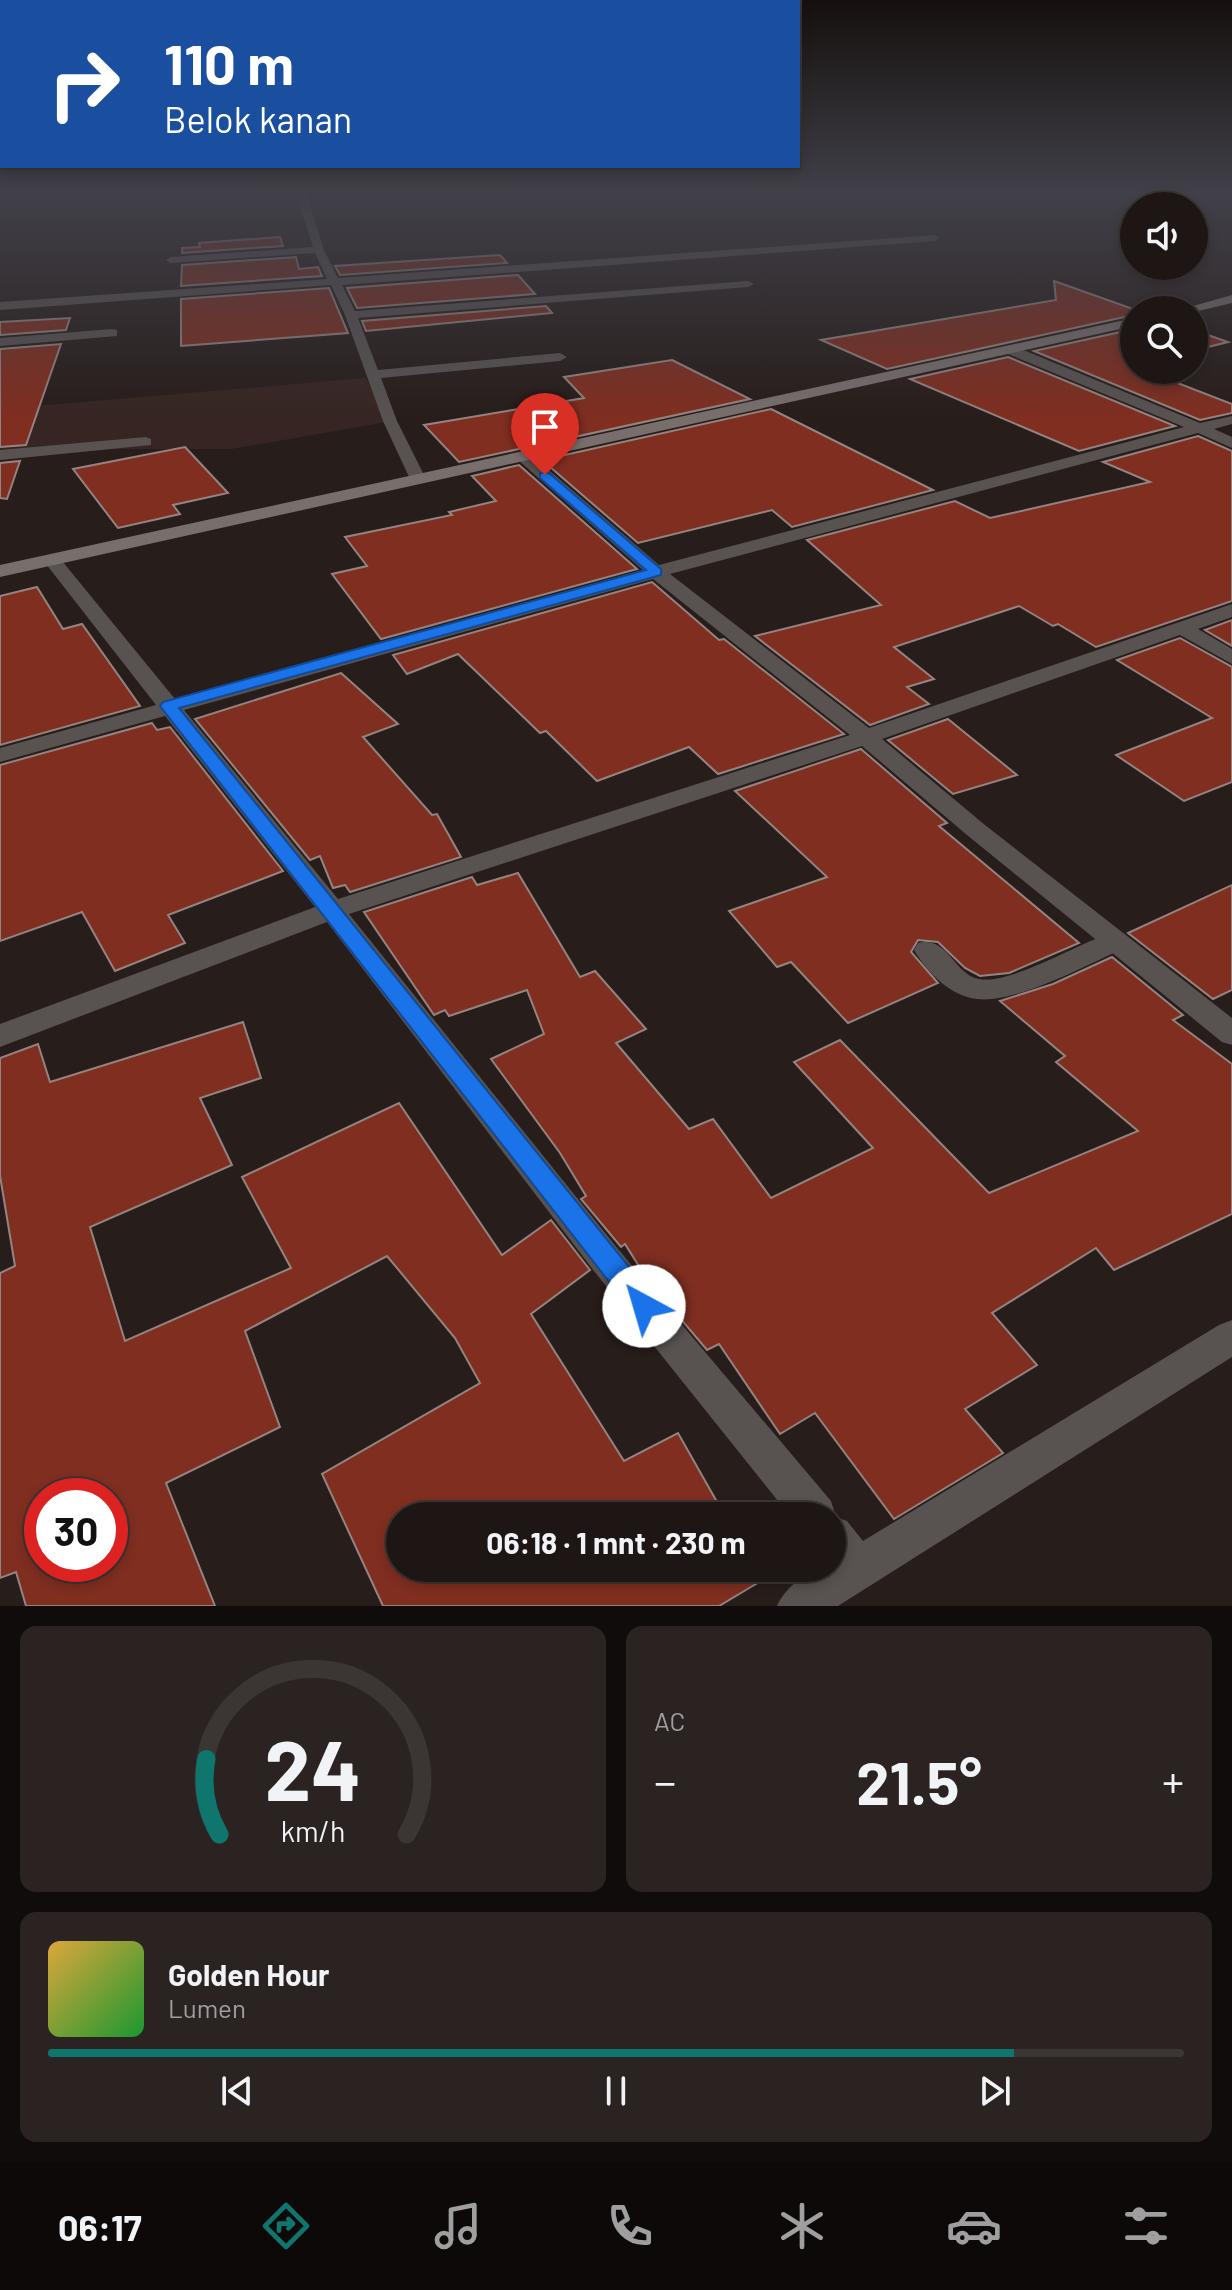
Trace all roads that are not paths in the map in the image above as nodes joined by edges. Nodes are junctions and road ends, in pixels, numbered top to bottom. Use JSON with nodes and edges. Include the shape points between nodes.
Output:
{"nodes":[{"id":1,"x":327,"y":268,"type":"edge"},
{"id":2,"x":526,"y":268,"type":"edge"},
{"id":3,"x":334,"y":282,"type":"junction"},
{"id":4,"x":748,"y":284,"type":"dead end"},
{"id":5,"x":1232,"y":299,"type":"edge"},
{"id":6,"x":1208,"y":305,"type":"edge"},
{"id":7,"x":0,"y":306,"type":"edge"},
{"id":8,"x":351,"y":315,"type":"junction"},
{"id":9,"x":1120,"y":325,"type":"edge"},
{"id":10,"x":112,"y":333,"type":"dead end"},
{"id":11,"x":0,"y":342,"type":"edge"},
{"id":12,"x":1011,"y":350,"type":"junction"},
{"id":13,"x":560,"y":357,"type":"dead end"},
{"id":14,"x":373,"y":375,"type":"junction"},
{"id":15,"x":1232,"y":420,"type":"edge"},
{"id":16,"x":1199,"y":428,"type":"junction"},
{"id":17,"x":146,"y":442,"type":"dead end"},
{"id":18,"x":1232,"y":443,"type":"edge"},
{"id":19,"x":0,"y":455,"type":"edge"},
{"id":20,"x":523,"y":456,"type":"junction"},
{"id":21,"x":418,"y":479,"type":"junction"},
{"id":22,"x":52,"y":560,"type":"junction"},
{"id":23,"x":0,"y":571,"type":"edge"},
{"id":24,"x":656,"y":572,"type":"junction"},
{"id":25,"x":1232,"y":610,"type":"edge"},
{"id":26,"x":1181,"y":627,"type":"junction"},
{"id":27,"x":1232,"y":658,"type":"edge"},
{"id":28,"x":169,"y":706,"type":"junction"},
{"id":29,"x":866,"y":737,"type":"junction"},
{"id":30,"x":0,"y":755,"type":"edge"},
{"id":31,"x":332,"y":910,"type":"junction"},
{"id":32,"x":1115,"y":941,"type":"junction"},
{"id":33,"x":928,"y":950,"type":"dead end"},
{"id":34,"x":1232,"y":1034,"type":"edge"},
{"id":35,"x":0,"y":1036,"type":"edge"},
{"id":36,"x":1232,"y":1337,"type":"edge"},
{"id":37,"x":805,"y":1502,"type":"edge"},
{"id":38,"x":846,"y":1553,"type":"edge"},
{"id":39,"x":858,"y":1568,"type":"junction"},
{"id":40,"x":799,"y":1606,"type":"edge"}],
"edges":[{"from":1,"to":3,"type":"street"},
{"from":2,"to":3,"type":"street"},
{"from":3,"to":7,"type":"street"},
{"from":3,"to":8,"type":"street"},
{"from":4,"to":8,"type":"street"},
{"from":5,"to":6,"type":"main road"},
{"from":8,"to":14,"type":"street"},
{"from":9,"to":12,"type":"main road"},
{"from":10,"to":11,"type":"street"},
{"from":12,"to":16,"type":"street"},
{"from":12,"to":20,"type":"main road"},
{"from":13,"to":14,"type":"street"},
{"from":14,"to":21,"type":"street"},
{"from":15,"to":16,"type":"street"},
{"from":16,"to":18,"type":"street"},
{"from":16,"to":24,"type":"street"},
{"from":17,"to":19,"type":"street"},
{"from":20,"to":21,"type":"main road"},
{"from":20,"to":24,"type":"street"},
{"from":21,"to":22,"type":"main road"},
{"from":22,"to":23,"type":"main road"},
{"from":22,"to":28,"type":"street"},
{"from":24,"to":28,"type":"street"},
{"from":24,"to":29,"type":"street"},
{"from":25,"to":26,"type":"street"},
{"from":26,"to":27,"type":"street"},
{"from":26,"to":29,"type":"street"},
{"from":28,"to":30,"type":"street"},
{"from":28,"to":31,"type":"street"},
{"from":29,"to":31,"type":"street"},
{"from":29,"to":32,"type":"street"},
{"from":31,"to":35,"type":"street"},
{"from":31,"to":37,"type":"street","via":[[606,1260]]},
{"from":32,"to":33,"type":"street","via":[[1001,988],[974,989]]},
{"from":32,"to":34,"type":"street"},
{"from":36,"to":39,"type":"street"},
{"from":38,"to":39,"type":"street"},
{"from":39,"to":40,"type":"street"}]}
